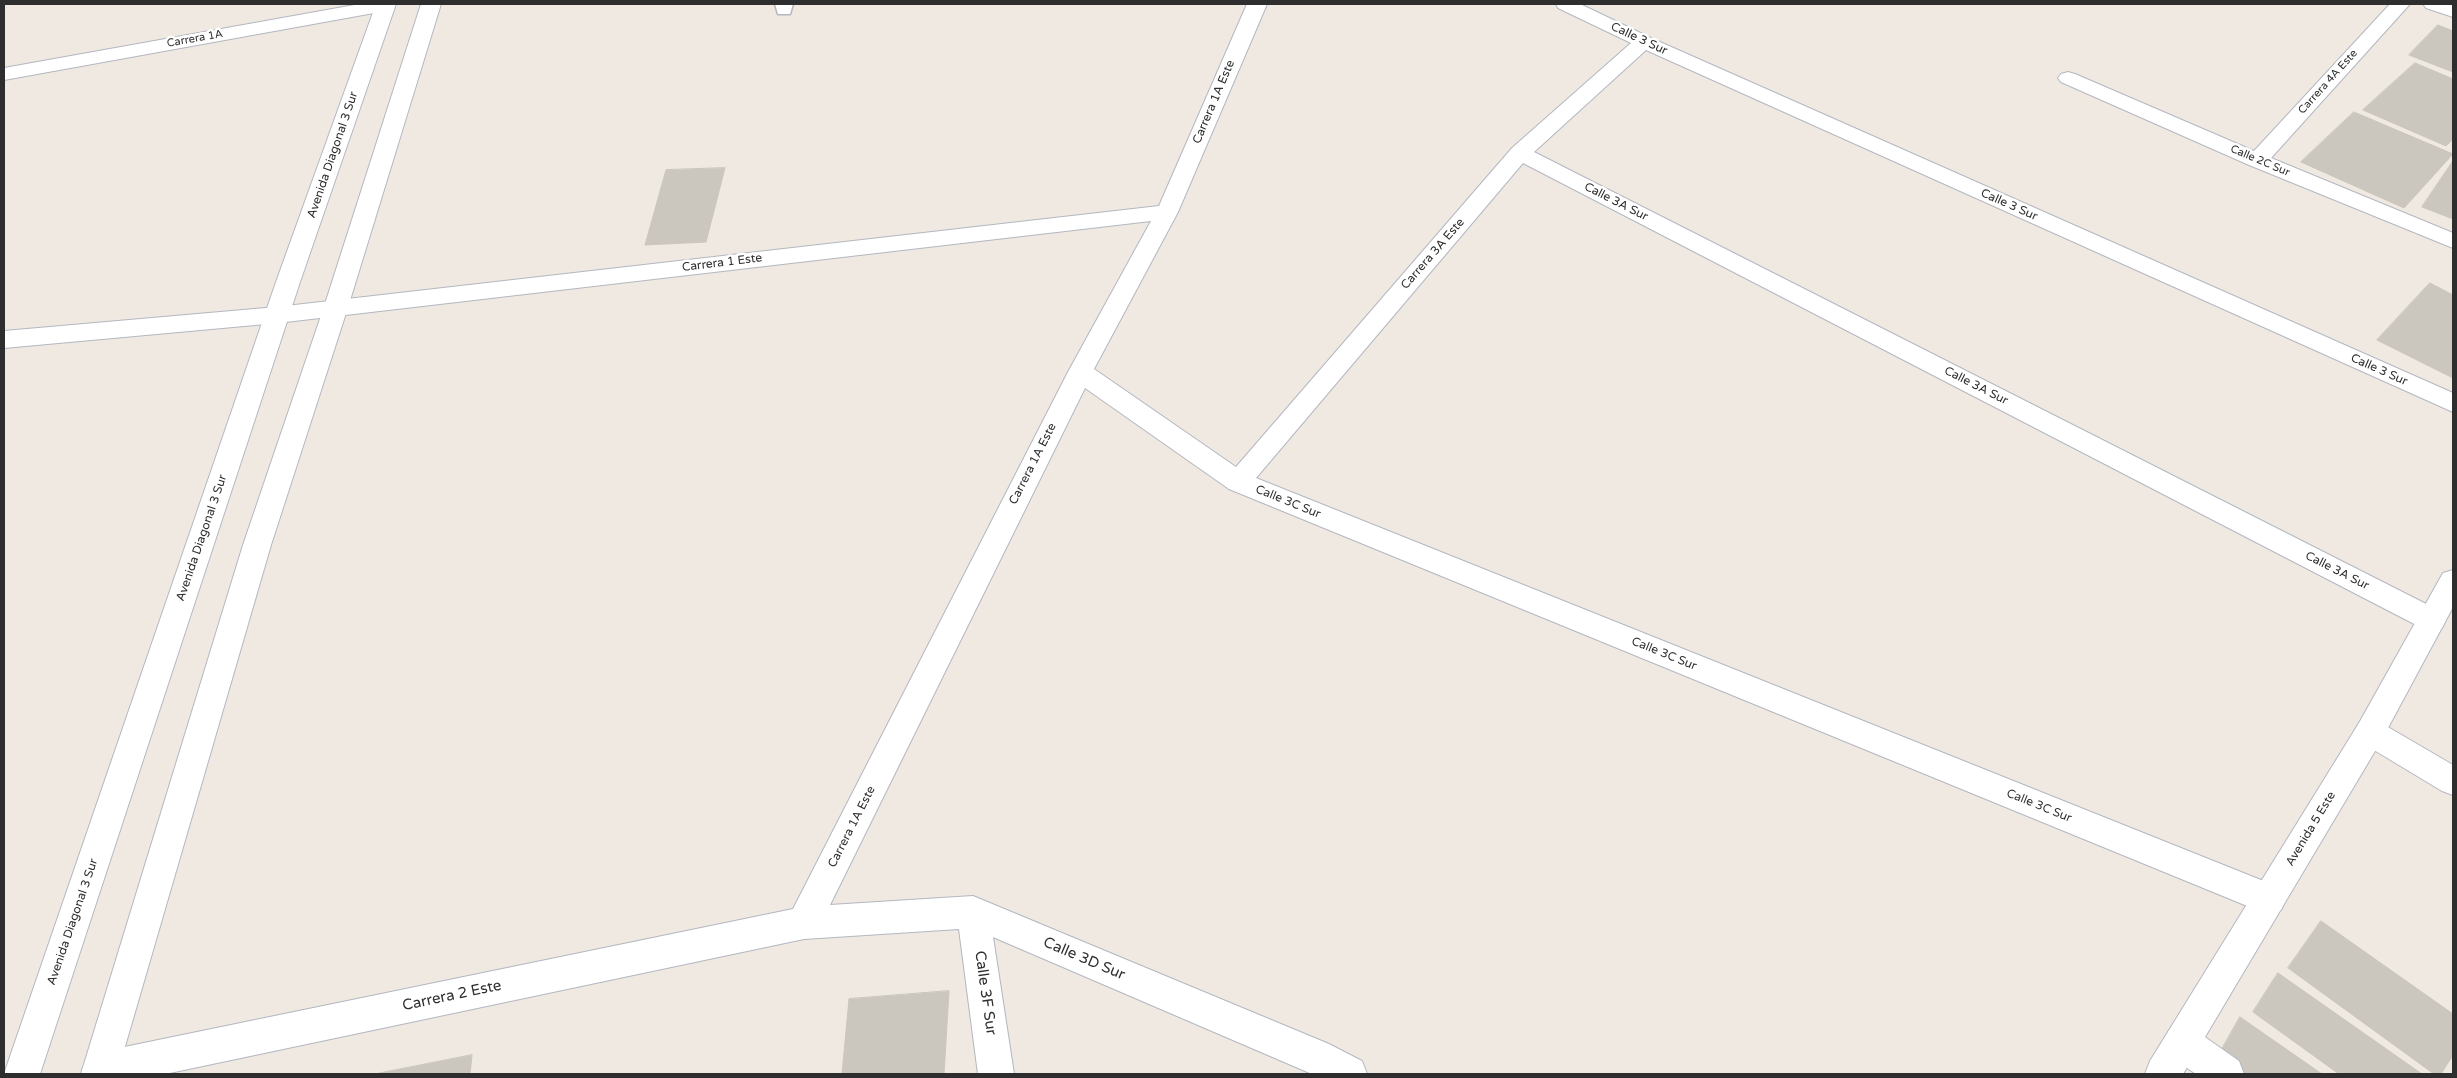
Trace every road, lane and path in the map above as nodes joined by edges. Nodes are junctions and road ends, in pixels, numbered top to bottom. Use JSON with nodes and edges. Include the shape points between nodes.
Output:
{"nodes":[{"id":1,"x":386,"y":4,"type":"edge"},
{"id":2,"x":431,"y":4,"type":"edge"},
{"id":3,"x":1257,"y":4,"type":"edge"},
{"id":4,"x":1566,"y":4,"type":"edge"},
{"id":5,"x":2400,"y":4,"type":"edge"},
{"id":6,"x":2433,"y":4,"type":"edge"},
{"id":7,"x":2453,"y":11,"type":"edge"},
{"id":8,"x":1644,"y":42,"type":"junction"},
{"id":9,"x":4,"y":74,"type":"edge"},
{"id":10,"x":2068,"y":78,"type":"dead end"},
{"id":11,"x":1520,"y":153,"type":"junction"},
{"id":12,"x":2257,"y":160,"type":"junction"},
{"id":13,"x":1167,"y":212,"type":"junction"},
{"id":14,"x":2453,"y":241,"type":"edge"},
{"id":15,"x":336,"y":307,"type":"junction"},
{"id":16,"x":277,"y":315,"type":"junction"},
{"id":17,"x":4,"y":339,"type":"edge"},
{"id":18,"x":1080,"y":372,"type":"junction"},
{"id":19,"x":2453,"y":403,"type":"edge"},
{"id":20,"x":1238,"y":482,"type":"junction"},
{"id":21,"x":2453,"y":581,"type":"edge"},
{"id":22,"x":2432,"y":620,"type":"junction"},
{"id":23,"x":2370,"y":732,"type":"junction"},
{"id":24,"x":2453,"y":781,"type":"edge"},
{"id":25,"x":2269,"y":898,"type":"junction"},
{"id":26,"x":973,"y":912,"type":"junction"},
{"id":27,"x":804,"y":923,"type":"junction"},
{"id":28,"x":2182,"y":1043,"type":"junction"},
{"id":29,"x":99,"y":1072,"type":"edge"},
{"id":30,"x":22,"y":1074,"type":"edge"},
{"id":31,"x":996,"y":1074,"type":"edge"},
{"id":32,"x":1349,"y":1074,"type":"edge"},
{"id":33,"x":2163,"y":1074,"type":"edge"},
{"id":34,"x":2226,"y":1074,"type":"edge"}],
"edges":[{"from":1,"to":9,"type":"street","name":"Carrera 1A"},
{"from":1,"to":16,"type":"street","name":"Avenida Diagonal 3 Sur"},
{"from":2,"to":15,"type":"street"},
{"from":3,"to":13,"type":"street","name":"Carrera 1A Este"},
{"from":4,"to":8,"type":"street","name":"Calle 3 Sur"},
{"from":5,"to":12,"type":"street","name":"Carrera 4A Este"},
{"from":6,"to":7,"type":"street"},
{"from":8,"to":11,"type":"street","name":"Carrera 3A Este"},
{"from":8,"to":19,"type":"street","name":"Calle 3 Sur"},
{"from":10,"to":12,"type":"street","name":"Calle 2C Sur"},
{"from":11,"to":20,"type":"street","name":"Carrera 3A Este"},
{"from":11,"to":22,"type":"street","name":"Calle 3A Sur"},
{"from":12,"to":14,"type":"street","name":"Calle 2C Sur"},
{"from":13,"to":15,"type":"street","name":"Carrera 1 Este"},
{"from":13,"to":18,"type":"street","name":"Carrera 1A Este"},
{"from":15,"to":16,"type":"street","name":"Carrera 1 Este"},
{"from":15,"to":29,"type":"street","via":[[257,545]]},
{"from":16,"to":17,"type":"street","name":"Carrera 1 Este"},
{"from":16,"to":30,"type":"street","name":"Avenida Diagonal 3 Sur"},
{"from":18,"to":20,"type":"street","name":"Calle 3C Sur"},
{"from":18,"to":27,"type":"street","name":"Carrera 1A Este"},
{"from":20,"to":25,"type":"street","name":"Calle 3C Sur"},
{"from":21,"to":22,"type":"street","name":"Avenida 5 Este"},
{"from":22,"to":23,"type":"street","name":"Avenida 5 Este"},
{"from":23,"to":24,"type":"street"},
{"from":23,"to":25,"type":"street","name":"Avenida 5 Este"},
{"from":25,"to":28,"type":"street","name":"Avenida 5 Este"},
{"from":26,"to":27,"type":"street","name":"Calle 3D Sur"},
{"from":26,"to":31,"type":"street","name":"Calle 3F Sur"},
{"from":26,"to":32,"type":"street","name":"Calle 3D Sur","via":[[1316,1057]]},
{"from":27,"to":29,"type":"street","name":"Carrera 2 Este"},
{"from":28,"to":33,"type":"street","name":"Avenida 5 Este"},
{"from":28,"to":34,"type":"street"}]}
